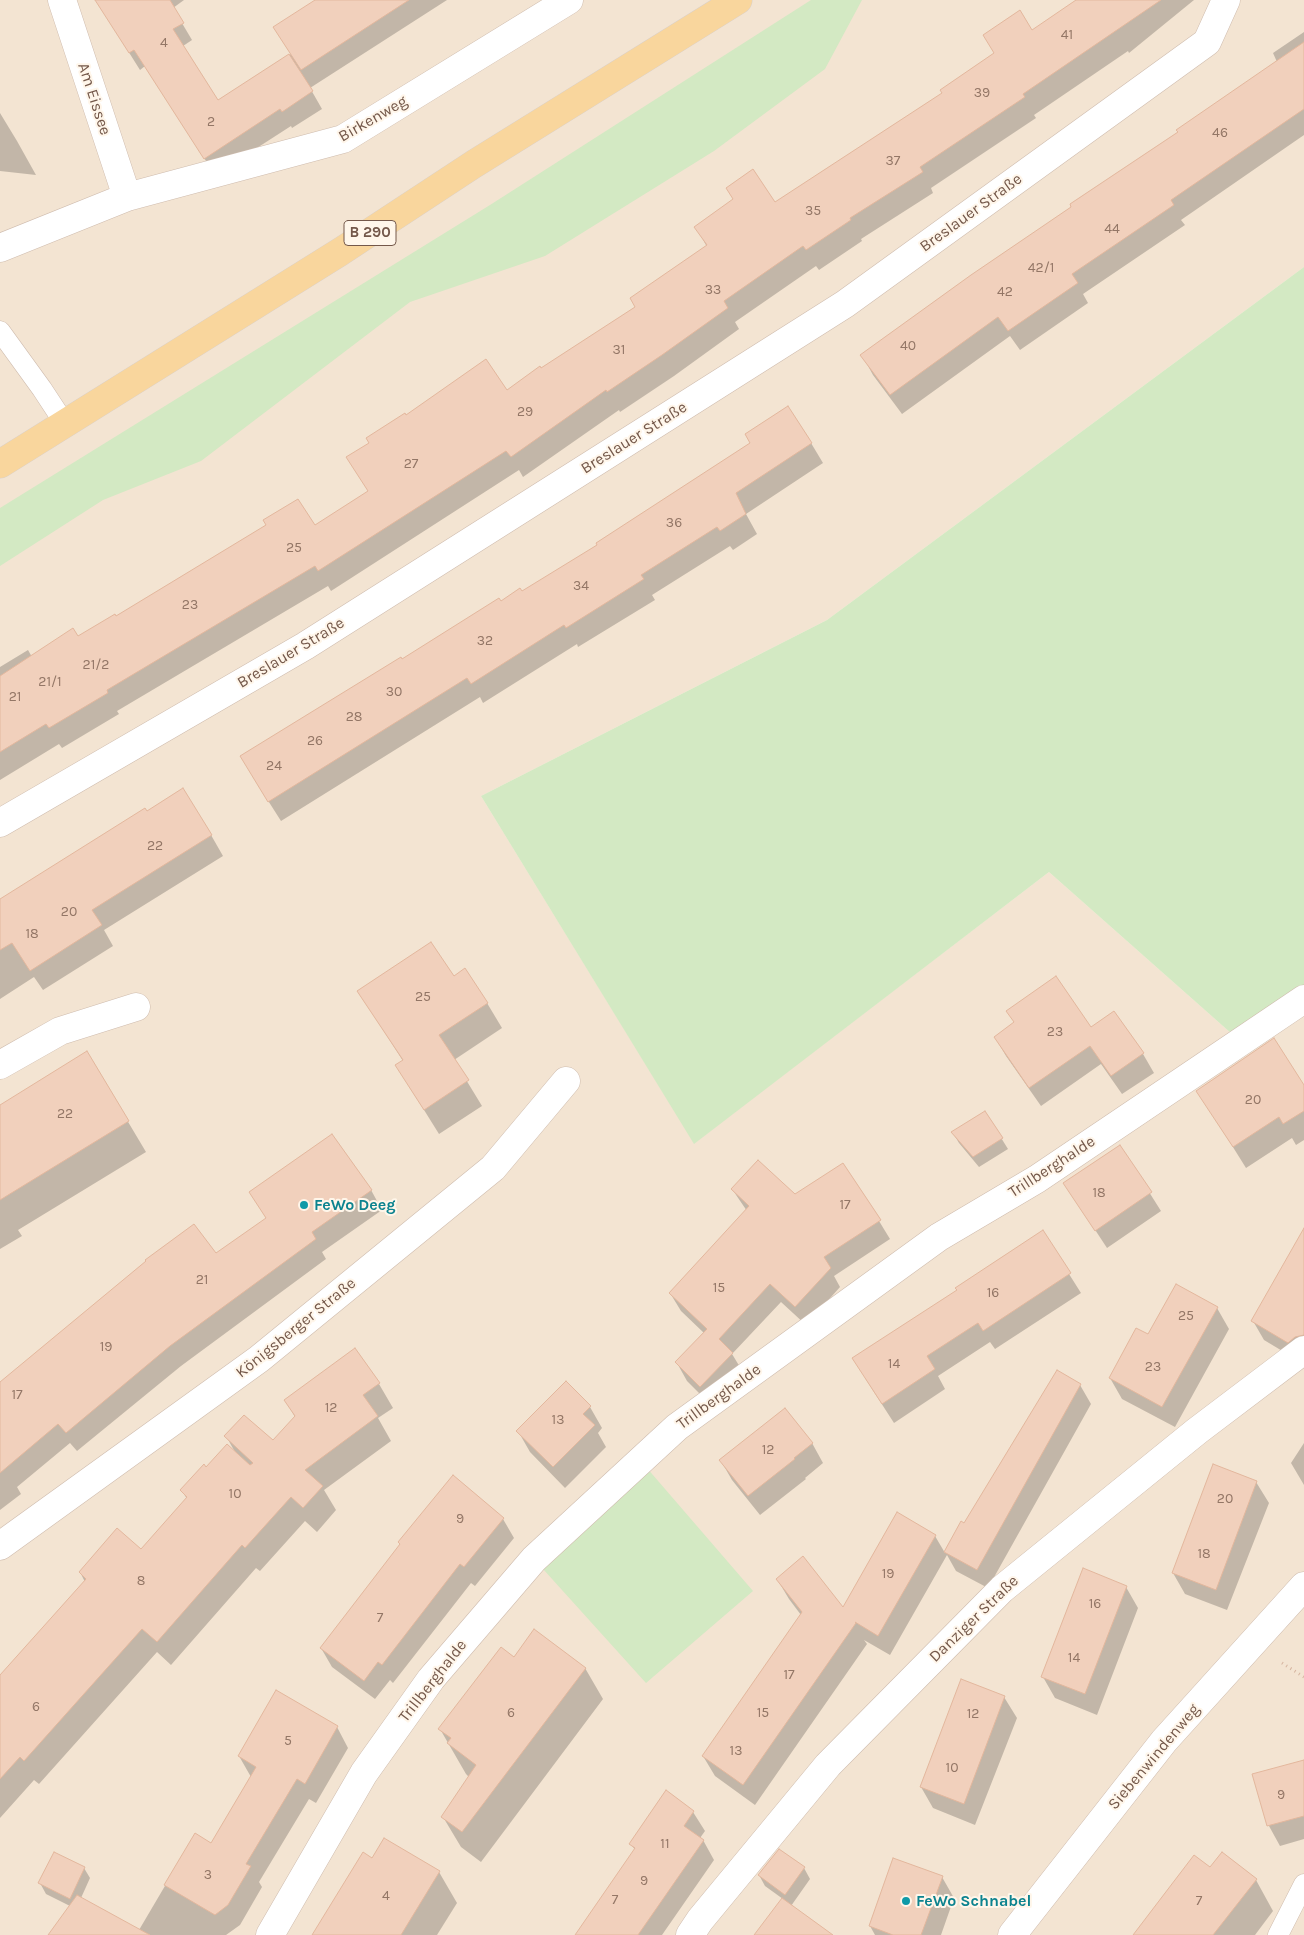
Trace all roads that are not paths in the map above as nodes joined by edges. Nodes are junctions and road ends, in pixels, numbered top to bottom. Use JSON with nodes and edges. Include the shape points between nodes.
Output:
{"nodes":[{"id":1,"x":62,"y":0,"type":"edge"},
{"id":2,"x":570,"y":0,"type":"edge"},
{"id":3,"x":738,"y":0,"type":"edge"},
{"id":4,"x":1226,"y":0,"type":"edge"},
{"id":5,"x":127,"y":197,"type":"junction"},
{"id":6,"x":0,"y":248,"type":"edge"},
{"id":7,"x":0,"y":331,"type":"edge"},
{"id":8,"x":65,"y":424,"type":"junction"},
{"id":9,"x":0,"y":464,"type":"edge"},
{"id":10,"x":0,"y":823,"type":"edge"},
{"id":11,"x":1304,"y":999,"type":"edge"},
{"id":12,"x":136,"y":1007,"type":"dead end"},
{"id":13,"x":0,"y":1065,"type":"edge"},
{"id":14,"x":566,"y":1081,"type":"dead end"},
{"id":15,"x":1304,"y":1350,"type":"edge"},
{"id":16,"x":0,"y":1546,"type":"edge"},
{"id":17,"x":1304,"y":1586,"type":"edge"},
{"id":18,"x":1304,"y":1884,"type":"edge"},
{"id":19,"x":270,"y":1935,"type":"edge"},
{"id":20,"x":690,"y":1935,"type":"edge"},
{"id":21,"x":1012,"y":1935,"type":"edge"},
{"id":22,"x":1278,"y":1935,"type":"edge"}],
"edges":[{"from":1,"to":5,"type":"street","name":"Am Eissee"},
{"from":2,"to":5,"type":"street","name":"Birkenweg","via":[[344,138]]},
{"from":3,"to":8,"type":"main road","number":"B 290"},
{"from":4,"to":10,"type":"street","name":"Breslauer Straße","via":[[1207,42],[845,304],[304,646]]},
{"from":5,"to":6,"type":"street","name":"Birkenweg"},
{"from":7,"to":8,"type":"lane"},
{"from":8,"to":9,"type":"main road","number":"B 290"},
{"from":11,"to":19,"type":"street","name":"Trillberghalde","via":[[1037,1179],[939,1237],[669,1434],[534,1559],[431,1679],[364,1773]]},
{"from":12,"to":13,"type":"street","via":[[60,1031]]},
{"from":14,"to":16,"type":"street","name":"Königsberger Straße","via":[[486,1174],[259,1359]]},
{"from":15,"to":20,"type":"street","name":"Danziger Straße","via":[[1196,1431],[1002,1589],[828,1765]]},
{"from":17,"to":21,"type":"street","name":"Siebenwindenweg","via":[[1164,1741]]},
{"from":18,"to":22,"type":"lane"}]}
